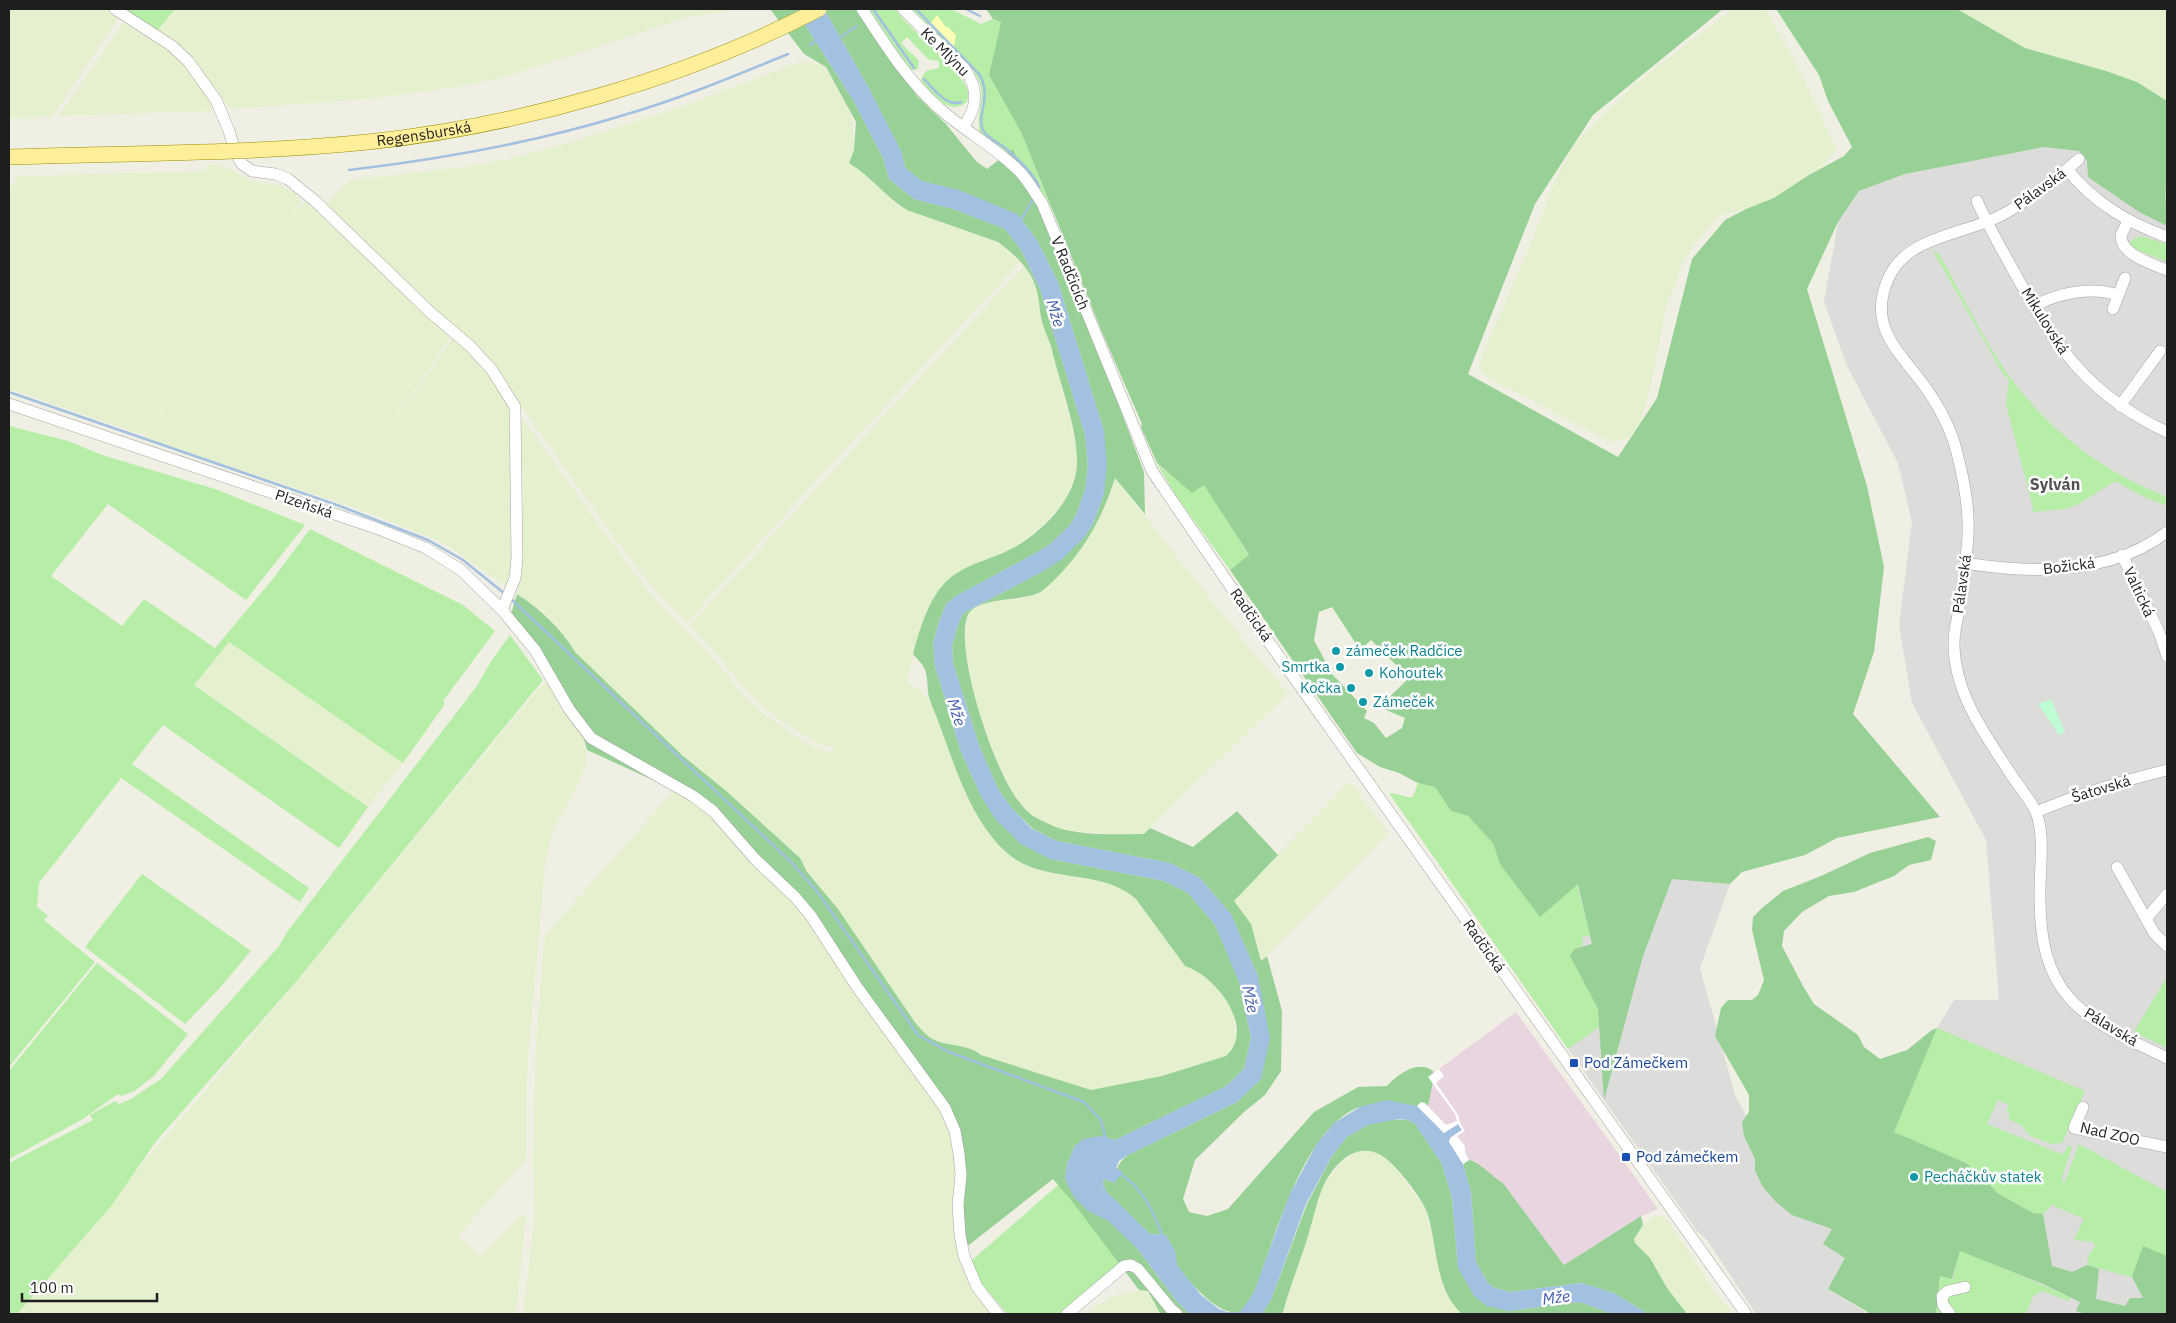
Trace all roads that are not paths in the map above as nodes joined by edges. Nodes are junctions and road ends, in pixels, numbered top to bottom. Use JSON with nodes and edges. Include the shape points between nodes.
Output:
{"nodes":[{"id":1,"x":115,"y":9,"type":"edge"},
{"id":2,"x":819,"y":9,"type":"edge"},
{"id":3,"x":862,"y":9,"type":"edge"},
{"id":4,"x":903,"y":9,"type":"edge"},
{"id":5,"x":963,"y":127,"type":"junction"},
{"id":6,"x":9,"y":157,"type":"edge"},
{"id":7,"x":2079,"y":159,"type":"dead end"},
{"id":8,"x":2067,"y":169,"type":"junction"},
{"id":9,"x":1977,"y":201,"type":"dead end"},
{"id":10,"x":2128,"y":221,"type":"junction"},
{"id":11,"x":1987,"y":222,"type":"junction"},
{"id":12,"x":2167,"y":237,"type":"edge"},
{"id":13,"x":2167,"y":270,"type":"edge"},
{"id":14,"x":2125,"y":278,"type":"dead end"},
{"id":15,"x":2118,"y":295,"type":"junction"},
{"id":16,"x":2034,"y":306,"type":"junction"},
{"id":17,"x":2113,"y":309,"type":"dead end"},
{"id":18,"x":2160,"y":351,"type":"dead end"},
{"id":19,"x":9,"y":404,"type":"edge"},
{"id":20,"x":2120,"y":406,"type":"junction"},
{"id":21,"x":2167,"y":432,"type":"edge"},
{"id":22,"x":2167,"y":532,"type":"edge"},
{"id":23,"x":2122,"y":555,"type":"junction"},
{"id":24,"x":1965,"y":563,"type":"junction"},
{"id":25,"x":1224,"y":577,"type":"joint"},
{"id":26,"x":504,"y":606,"type":"junction"},
{"id":27,"x":2167,"y":656,"type":"edge"},
{"id":28,"x":2167,"y":770,"type":"edge"},
{"id":29,"x":2036,"y":812,"type":"junction"},
{"id":30,"x":2117,"y":866,"type":"dead end"},
{"id":31,"x":2167,"y":894,"type":"edge"},
{"id":32,"x":2146,"y":919,"type":"junction"},
{"id":33,"x":2167,"y":946,"type":"edge"},
{"id":34,"x":2167,"y":1058,"type":"edge"},
{"id":35,"x":2083,"y":1107,"type":"dead end"},
{"id":36,"x":2167,"y":1147,"type":"edge"},
{"id":37,"x":1965,"y":1287,"type":"dead end"},
{"id":38,"x":998,"y":1314,"type":"edge"},
{"id":39,"x":1067,"y":1314,"type":"edge"},
{"id":40,"x":1177,"y":1314,"type":"edge"},
{"id":41,"x":1746,"y":1314,"type":"edge"},
{"id":42,"x":1950,"y":1314,"type":"edge"}],
"edges":[{"from":1,"to":26,"type":"street","via":[[172,46],[188,61],[216,100],[242,164],[252,171],[288,179],[315,201],[492,370],[515,407],[517,559],[515,578]]},
{"from":2,"to":6,"type":"main road","name":"Regensburská","bridge":true,"via":[[707,59],[620,89],[545,110],[419,135],[291,148]]},
{"from":3,"to":5,"type":"street","name":"V Radčicích","via":[[892,56],[918,88]]},
{"from":4,"to":5,"type":"street","name":"Ke Mlýnu","via":[[971,77],[976,91],[974,107]]},
{"from":5,"to":25,"type":"street","name":"V Radčicích","via":[[1019,171],[1042,204],[1152,470]]},
{"from":7,"to":8,"type":"street","name":"Pálavská"},
{"from":8,"to":10,"type":"street","via":[[2102,205]]},
{"from":8,"to":11,"type":"street","name":"Pálavská","via":[[2035,194]]},
{"from":9,"to":11,"type":"street","name":"Mikulovská"},
{"from":10,"to":12,"type":"street"},
{"from":10,"to":13,"type":"street","via":[[2121,235],[2123,245],[2137,257]]},
{"from":11,"to":16,"type":"street","name":"Mikulovská"},
{"from":11,"to":24,"type":"street","name":"Pálavská","via":[[1928,242],[1909,252],[1889,276],[1882,298],[1882,319],[1887,337],[1926,388],[1957,450],[1967,504]]},
{"from":14,"to":15,"type":"street"},
{"from":15,"to":16,"type":"street","via":[[2100,290],[2087,291],[2059,296]]},
{"from":15,"to":17,"type":"street"},
{"from":16,"to":20,"type":"street","name":"Mikulovská","via":[[2070,360]]},
{"from":18,"to":20,"type":"street"},
{"from":19,"to":26,"type":"street","name":"Plzeňská","via":[[376,528],[426,548],[461,570]]},
{"from":20,"to":21,"type":"street","name":"Mikulovská"},
{"from":22,"to":23,"type":"street","name":"Božická","via":[[2145,547]]},
{"from":23,"to":24,"type":"street","name":"Božická","via":[[2090,564],[2046,570]]},
{"from":23,"to":27,"type":"street","name":"Valtická"},
{"from":24,"to":29,"type":"street","name":"Pálavská","via":[[1954,642],[1961,689],[1976,721]]},
{"from":25,"to":41,"type":"street","name":"Radčická"},
{"from":26,"to":38,"type":"street","name":"Plzeňská","via":[[591,738],[694,796],[714,811],[811,916],[857,987],[944,1108],[955,1131],[960,1154],[959,1215],[964,1256],[977,1287]]},
{"from":28,"to":29,"type":"street","name":"Šatovská","via":[[2118,782]]},
{"from":29,"to":34,"type":"street","name":"Pálavská","via":[[2040,836],[2040,931],[2044,950],[2060,986],[2085,1013],[2127,1039]]},
{"from":30,"to":32,"type":"street"},
{"from":31,"to":32,"type":"street"},
{"from":32,"to":33,"type":"street"},
{"from":35,"to":36,"type":"street","name":"Nad ZOO","via":[[2074,1128]]},
{"from":37,"to":42,"type":"street","via":[[1942,1296],[1943,1305]]},
{"from":39,"to":40,"type":"street","via":[[1124,1266],[1131,1265]]}]}
